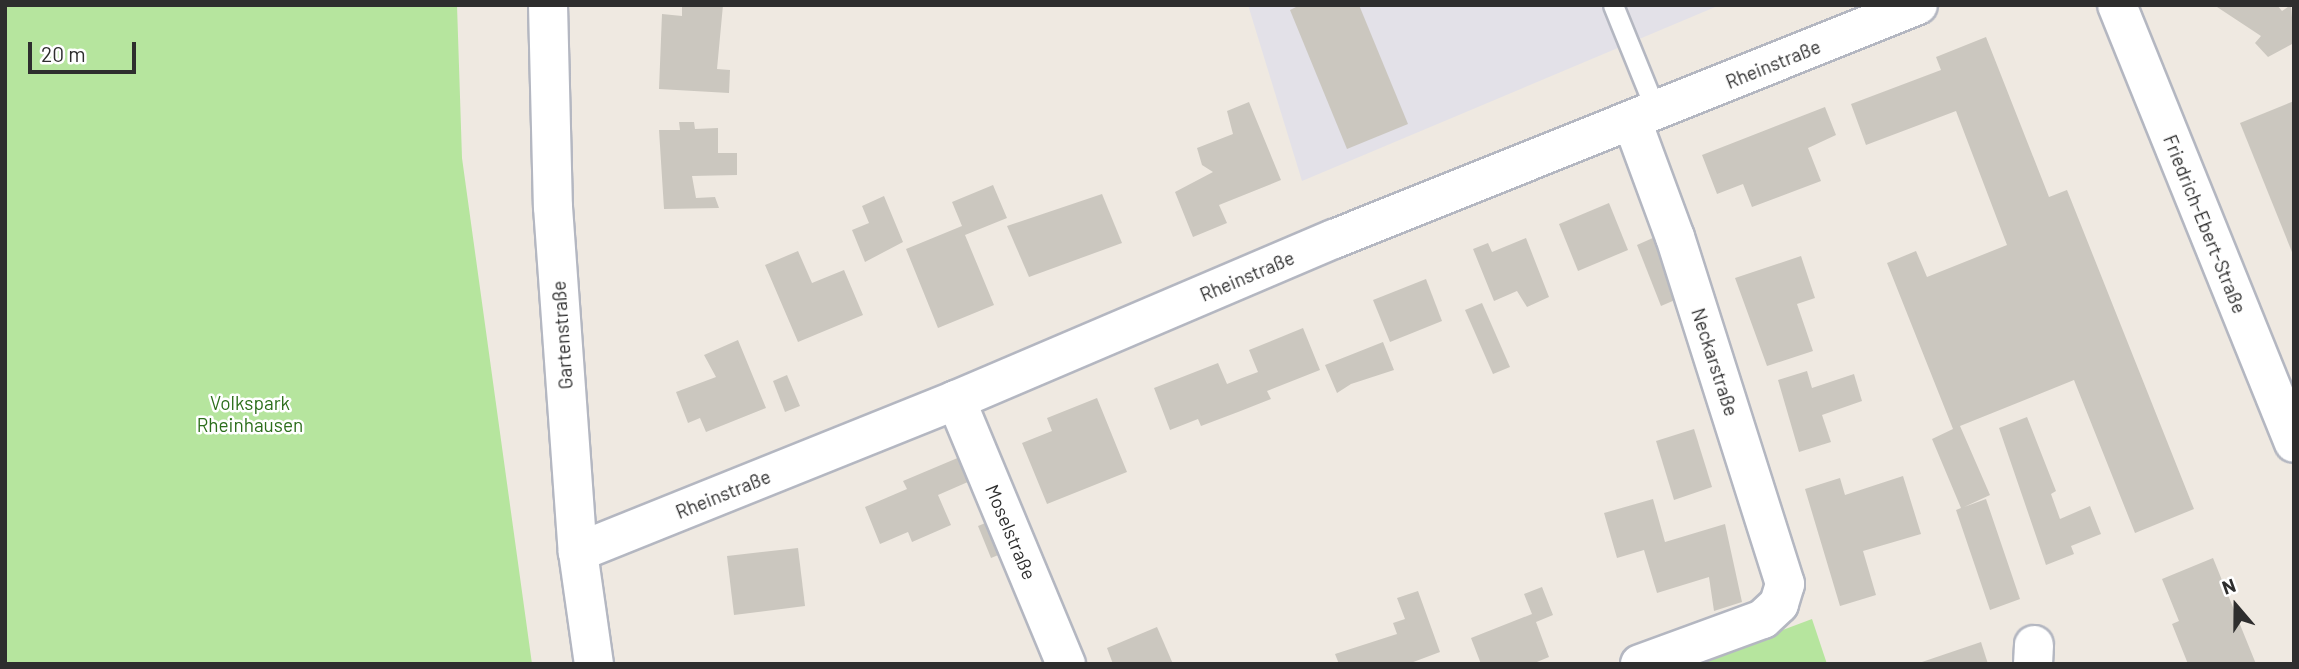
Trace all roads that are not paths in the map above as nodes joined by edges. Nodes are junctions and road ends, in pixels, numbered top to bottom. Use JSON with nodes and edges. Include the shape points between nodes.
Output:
{"nodes":[{"id":1,"x":548,"y":5,"type":"edge"},
{"id":2,"x":1613,"y":5,"type":"edge"},
{"id":3,"x":1918,"y":5,"type":"edge"},
{"id":4,"x":2117,"y":5,"type":"edge"},
{"id":5,"x":1644,"y":116,"type":"junction"},
{"id":6,"x":956,"y":400,"type":"junction"},
{"id":7,"x":2294,"y":443,"type":"edge"},
{"id":8,"x":578,"y":552,"type":"junction"},
{"id":9,"x":594,"y":664,"type":"edge"},
{"id":10,"x":1066,"y":664,"type":"edge"},
{"id":11,"x":1640,"y":664,"type":"edge"}],
"edges":[{"from":1,"to":8,"type":"street","name":"Gartenstraße","via":[[553,207]]},
{"from":2,"to":5,"type":"lane"},
{"from":3,"to":5,"type":"street","name":"Rheinstraße"},
{"from":4,"to":7,"type":"street","name":"Friedrich-Ebert-Straße"},
{"from":5,"to":6,"type":"street","name":"Rheinstraße","via":[[1334,239]]},
{"from":5,"to":11,"type":"street","name":"Neckarstraße","via":[[1675,237],[1785,584],[1779,604],[1763,619]]},
{"from":6,"to":8,"type":"street","name":"Rheinstraße"},
{"from":6,"to":10,"type":"street","name":"Moselstraße"},
{"from":8,"to":9,"type":"street","name":"Gartenstraße"}]}
